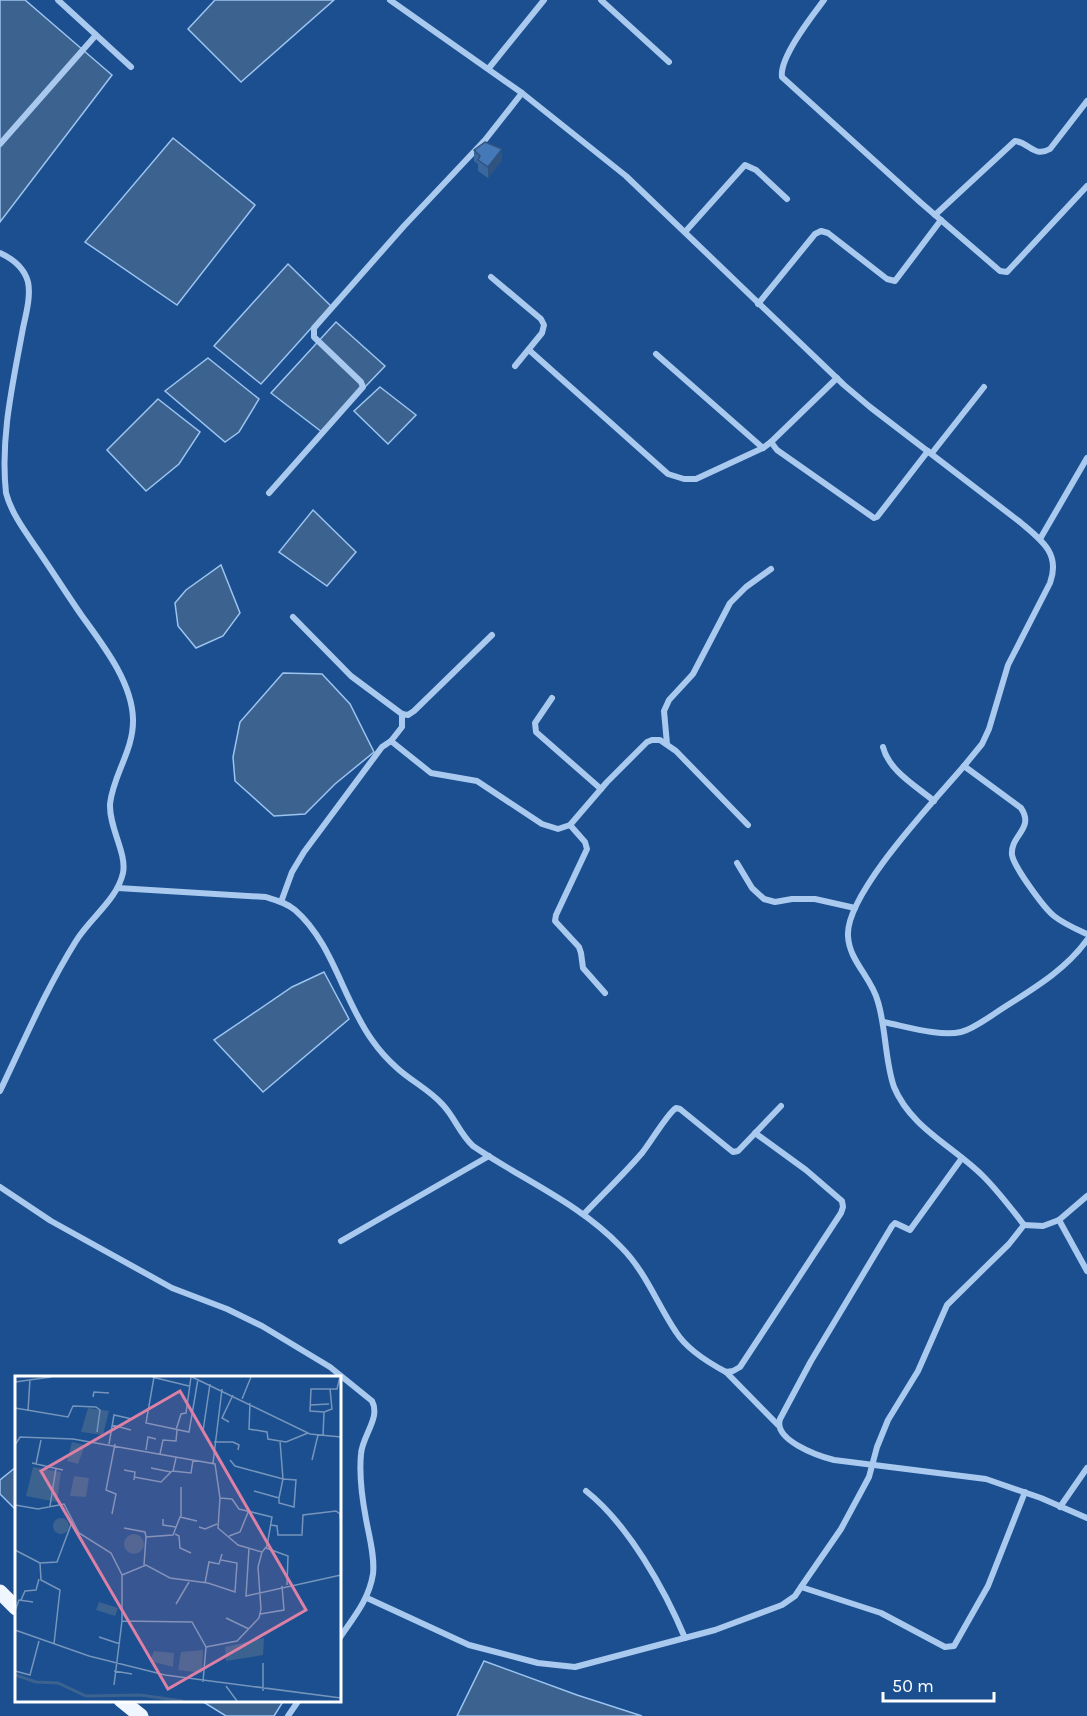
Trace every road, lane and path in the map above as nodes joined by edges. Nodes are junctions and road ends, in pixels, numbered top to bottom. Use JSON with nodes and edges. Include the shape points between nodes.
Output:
{"nodes":[{"id":1,"x":58,"y":0,"type":"edge"},
{"id":2,"x":390,"y":0,"type":"edge"},
{"id":3,"x":544,"y":0,"type":"edge"},
{"id":4,"x":601,"y":0,"type":"edge"},
{"id":5,"x":824,"y":0,"type":"edge"},
{"id":6,"x":96,"y":35,"type":"junction"},
{"id":7,"x":669,"y":62,"type":"dead end"},
{"id":8,"x":131,"y":67,"type":"dead end"},
{"id":9,"x":489,"y":68,"type":"junction"},
{"id":10,"x":522,"y":93,"type":"junction"},
{"id":11,"x":1087,"y":100,"type":"edge"},
{"id":12,"x":0,"y":144,"type":"edge"},
{"id":13,"x":1087,"y":186,"type":"edge"},
{"id":14,"x":787,"y":199,"type":"dead end"},
{"id":15,"x":938,"y":218,"type":"junction"},
{"id":16,"x":685,"y":232,"type":"junction"},
{"id":17,"x":0,"y":253,"type":"edge"},
{"id":18,"x":491,"y":277,"type":"dead end"},
{"id":19,"x":758,"y":304,"type":"junction"},
{"id":20,"x":529,"y":350,"type":"junction"},
{"id":21,"x":656,"y":354,"type":"dead end"},
{"id":22,"x":514,"y":366,"type":"dead end"},
{"id":23,"x":837,"y":378,"type":"junction"},
{"id":24,"x":984,"y":387,"type":"dead end"},
{"id":25,"x":3,"y":405,"type":"edge"},
{"id":26,"x":771,"y":442,"type":"junction"},
{"id":27,"x":763,"y":448,"type":"junction"},
{"id":28,"x":930,"y":452,"type":"junction"},
{"id":29,"x":1087,"y":458,"type":"edge"},
{"id":30,"x":269,"y":493,"type":"dead end"},
{"id":31,"x":1040,"y":539,"type":"junction"},
{"id":32,"x":771,"y":569,"type":"dead end"},
{"id":33,"x":293,"y":617,"type":"dead end"},
{"id":34,"x":492,"y":635,"type":"dead end"},
{"id":35,"x":552,"y":698,"type":"dead end"},
{"id":36,"x":402,"y":714,"type":"junction"},
{"id":37,"x":391,"y":741,"type":"junction"},
{"id":38,"x":667,"y":744,"type":"junction"},
{"id":39,"x":883,"y":747,"type":"dead end"},
{"id":40,"x":964,"y":766,"type":"junction"},
{"id":41,"x":601,"y":789,"type":"junction"},
{"id":42,"x":934,"y":801,"type":"junction"},
{"id":43,"x":570,"y":825,"type":"junction"},
{"id":44,"x":748,"y":825,"type":"dead end"},
{"id":45,"x":737,"y":863,"type":"dead end"},
{"id":46,"x":118,"y":888,"type":"junction"},
{"id":47,"x":281,"y":902,"type":"junction"},
{"id":48,"x":855,"y":908,"type":"junction"},
{"id":49,"x":1087,"y":934,"type":"edge"},
{"id":50,"x":1087,"y":940,"type":"edge"},
{"id":51,"x":605,"y":993,"type":"dead end"},
{"id":52,"x":883,"y":1022,"type":"junction"},
{"id":53,"x":0,"y":1091,"type":"edge"},
{"id":54,"x":782,"y":1106,"type":"dead end"},
{"id":55,"x":755,"y":1133,"type":"junction"},
{"id":56,"x":489,"y":1156,"type":"junction"},
{"id":57,"x":962,"y":1158,"type":"junction"},
{"id":58,"x":0,"y":1187,"type":"edge"},
{"id":59,"x":1087,"y":1196,"type":"edge"},
{"id":60,"x":584,"y":1214,"type":"junction"},
{"id":61,"x":1059,"y":1220,"type":"junction"},
{"id":62,"x":1024,"y":1225,"type":"junction"},
{"id":63,"x":341,"y":1241,"type":"dead end"},
{"id":64,"x":1087,"y":1271,"type":"edge"},
{"id":65,"x":726,"y":1372,"type":"junction"},
{"id":66,"x":778,"y":1425,"type":"junction"},
{"id":67,"x":872,"y":1465,"type":"junction"},
{"id":68,"x":1087,"y":1468,"type":"edge"},
{"id":69,"x":586,"y":1491,"type":"dead end"},
{"id":70,"x":1025,"y":1492,"type":"junction"},
{"id":71,"x":1060,"y":1507,"type":"junction"},
{"id":72,"x":1087,"y":1518,"type":"edge"},
{"id":73,"x":801,"y":1587,"type":"junction"},
{"id":74,"x":0,"y":1592,"type":"edge"},
{"id":75,"x":367,"y":1598,"type":"junction"},
{"id":76,"x":15,"y":1607,"type":"edge"},
{"id":77,"x":340,"y":1638,"type":"edge"},
{"id":78,"x":685,"y":1638,"type":"junction"},
{"id":79,"x":122,"y":1701,"type":"edge"},
{"id":80,"x":298,"y":1701,"type":"edge"},
{"id":81,"x":141,"y":1716,"type":"edge"},
{"id":82,"x":288,"y":1716,"type":"edge"}],
"edges":[{"from":1,"to":6,"type":"street"},
{"from":2,"to":9,"type":"street"},
{"from":3,"to":9,"type":"street"},
{"from":4,"to":7,"type":"street"},
{"from":5,"to":15,"type":"street","via":[[782,66],[782,76]]},
{"from":6,"to":8,"type":"street"},
{"from":6,"to":12,"type":"street"},
{"from":9,"to":10,"type":"street"},
{"from":10,"to":16,"type":"street","via":[[626,176]]},
{"from":10,"to":30,"type":"street","via":[[485,140],[314,328],[314,337],[363,387]]},
{"from":11,"to":15,"type":"street","via":[[1050,149],[1036,153],[1015,141]]},
{"from":13,"to":15,"type":"street","via":[[1008,272],[1000,271]]},
{"from":14,"to":16,"type":"street","via":[[756,170],[745,165]]},
{"from":15,"to":19,"type":"street","via":[[895,281],[821,231]]},
{"from":16,"to":19,"type":"street"},
{"from":17,"to":25,"type":"street","via":[[24,270],[28,284],[19,349]]},
{"from":18,"to":20,"type":"street","via":[[541,319],[542,333]]},
{"from":19,"to":23,"type":"street"},
{"from":20,"to":22,"type":"street"},
{"from":20,"to":27,"type":"street","via":[[668,474],[696,479]]},
{"from":21,"to":27,"type":"street"},
{"from":23,"to":26,"type":"street"},
{"from":23,"to":28,"type":"street"},
{"from":24,"to":28,"type":"street"},
{"from":25,"to":46,"type":"street","via":[[0,441],[6,495],[26,533],[110,654],[130,700],[133,720],[129,746],[111,792],[110,812],[122,857]]},
{"from":26,"to":27,"type":"street"},
{"from":26,"to":28,"type":"street","via":[[874,518]]},
{"from":28,"to":31,"type":"street"},
{"from":29,"to":31,"type":"street"},
{"from":31,"to":40,"type":"street","via":[[1054,559],[1054,572],[1008,665],[989,729]]},
{"from":32,"to":38,"type":"street","via":[[730,603],[693,674],[669,700],[664,711]]},
{"from":33,"to":36,"type":"street","via":[[351,676]]},
{"from":34,"to":36,"type":"street","via":[[414,711]]},
{"from":35,"to":41,"type":"street","via":[[535,723],[536,732]]},
{"from":36,"to":37,"type":"street","via":[[402,727]]},
{"from":37,"to":43,"type":"street","via":[[431,773],[477,781],[550,828]]},
{"from":37,"to":47,"type":"street","via":[[382,747],[304,852]]},
{"from":38,"to":41,"type":"street","via":[[647,742]]},
{"from":38,"to":44,"type":"street"},
{"from":39,"to":42,"type":"street","via":[[891,765]]},
{"from":40,"to":42,"type":"street"},
{"from":40,"to":49,"type":"street","via":[[1021,808],[1026,821],[1014,843],[1012,854],[1016,864],[1053,915]]},
{"from":41,"to":43,"type":"street"},
{"from":42,"to":48,"type":"street","via":[[880,867]]},
{"from":43,"to":51,"type":"street","via":[[587,849],[555,921],[579,947],[583,968]]},
{"from":45,"to":48,"type":"street","via":[[764,899],[815,899]]},
{"from":46,"to":47,"type":"street","via":[[266,897]]},
{"from":46,"to":53,"type":"street","via":[[77,939],[43,999]]},
{"from":47,"to":56,"type":"street","via":[[309,925],[381,1051],[438,1100],[466,1139]]},
{"from":48,"to":52,"type":"street","via":[[848,936],[851,950],[875,991]]},
{"from":50,"to":52,"type":"street","via":[[1077,954],[1042,982],[962,1032],[946,1033]]},
{"from":52,"to":57,"type":"street","via":[[894,1086],[904,1104],[914,1118]]},
{"from":54,"to":55,"type":"street"},
{"from":55,"to":60,"type":"street","via":[[733,1152],[676,1108],[639,1156]]},
{"from":55,"to":65,"type":"street","via":[[806,1170],[842,1201],[843,1207],[740,1367]]},
{"from":56,"to":60,"type":"street"},
{"from":56,"to":63,"type":"street"},
{"from":57,"to":62,"type":"street","via":[[983,1176]]},
{"from":57,"to":66,"type":"street","via":[[910,1230],[895,1223],[892,1226],[811,1361]]},
{"from":58,"to":75,"type":"street","via":[[51,1221],[171,1288],[262,1326],[330,1368],[372,1401],[375,1415],[361,1452],[362,1495],[372,1547],[373,1572]]},
{"from":59,"to":61,"type":"street"},
{"from":60,"to":65,"type":"street","via":[[638,1265],[676,1333]]},
{"from":61,"to":62,"type":"street","via":[[1043,1226]]},
{"from":61,"to":64,"type":"street"},
{"from":62,"to":67,"type":"street","via":[[947,1305],[918,1371],[888,1420]]},
{"from":65,"to":66,"type":"street"},
{"from":66,"to":67,"type":"street","via":[[786,1437],[817,1455]]},
{"from":67,"to":70,"type":"street","via":[[986,1479]]},
{"from":67,"to":73,"type":"street","via":[[841,1529]]},
{"from":68,"to":71,"type":"street"},
{"from":69,"to":78,"type":"street","via":[[622,1526],[674,1611]]},
{"from":70,"to":71,"type":"street"},
{"from":70,"to":73,"type":"street","via":[[988,1586],[954,1646],[945,1647],[881,1613]]},
{"from":71,"to":72,"type":"street"},
{"from":73,"to":78,"type":"street","via":[[782,1605]]},
{"from":74,"to":76,"type":"main road"},
{"from":75,"to":77,"type":"street"},
{"from":75,"to":78,"type":"street","via":[[469,1645],[538,1664],[575,1667]]},
{"from":79,"to":81,"type":"main road"},
{"from":80,"to":82,"type":"street"}]}
